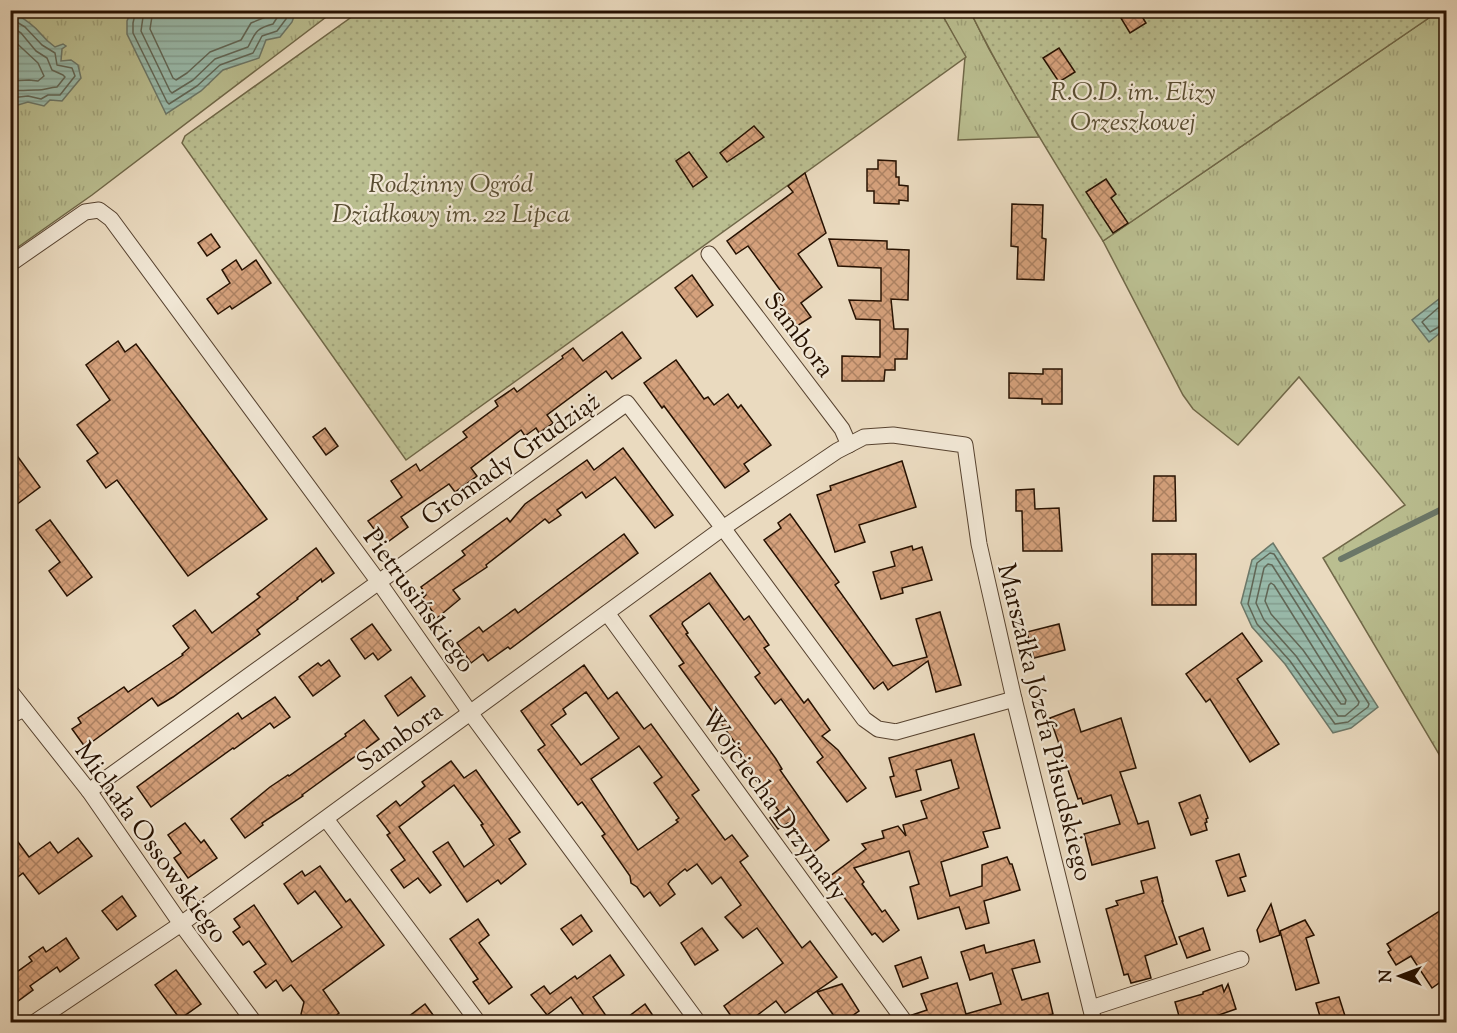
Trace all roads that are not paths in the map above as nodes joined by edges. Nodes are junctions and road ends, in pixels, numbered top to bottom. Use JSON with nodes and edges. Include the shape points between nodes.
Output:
{"nodes":[{"id":1,"x":709,"y":254,"type":"dead end"},
{"id":2,"x":10,"y":264,"type":"edge"},
{"id":3,"x":849,"y":445,"type":"junction"},
{"id":4,"x":965,"y":445,"type":"joint"},
{"id":5,"x":723,"y":528,"type":"junction"},
{"id":6,"x":378,"y":581,"type":"junction"},
{"id":7,"x":607,"y":613,"type":"junction"},
{"id":8,"x":10,"y":691,"type":"edge"},
{"id":9,"x":1014,"y":699,"type":"junction"},
{"id":10,"x":17,"y":712,"type":"edge"},
{"id":11,"x":471,"y":714,"type":"junction"},
{"id":12,"x":89,"y":791,"type":"junction"},
{"id":13,"x":326,"y":819,"type":"junction"},
{"id":14,"x":181,"y":924,"type":"junction"},
{"id":15,"x":1241,"y":959,"type":"dead end"},
{"id":16,"x":1093,"y":1015,"type":"edge"},
{"id":17,"x":35,"y":1023,"type":"edge"},
{"id":18,"x":254,"y":1023,"type":"edge"},
{"id":19,"x":478,"y":1023,"type":"edge"},
{"id":20,"x":698,"y":1023,"type":"edge"},
{"id":21,"x":905,"y":1023,"type":"edge"}],
"edges":[{"from":1,"to":3,"type":"street","name":"Sambora","via":[[842,429]]},
{"from":2,"to":6,"type":"street","name":"Pietrusińskiego","via":[[85,212],[105,213]]},
{"from":3,"to":4,"type":"street","name":"Sambora","via":[[864,437],[893,435]]},
{"from":3,"to":5,"type":"street","name":"Sambora"},
{"from":4,"to":9,"type":"street","name":"Marszałka Józefa Piłsudskiego","via":[[979,544]]},
{"from":5,"to":6,"type":"street","name":"Gromady Grudziąż","via":[[627,404]]},
{"from":5,"to":7,"type":"street","name":"Sambora"},
{"from":5,"to":9,"type":"street","name":"Gromady Grudziąż","via":[[864,719],[878,729],[896,732]]},
{"from":6,"to":11,"type":"street","name":"Pietrusińskiego"},
{"from":6,"to":12,"type":"street","name":"Gromady Grudziąż"},
{"from":7,"to":11,"type":"street","name":"Sambora"},
{"from":7,"to":21,"type":"street","name":"Wojciecha Drzymały"},
{"from":8,"to":10,"type":"street","name":"Michała Ossowskiego"},
{"from":9,"to":16,"type":"street","name":"Marszałka Józefa Piłsudskiego"},
{"from":10,"to":12,"type":"street","name":"Michała Ossowskiego"},
{"from":11,"to":13,"type":"street","name":"Sambora"},
{"from":11,"to":20,"type":"street","name":"Pietrusińskiego"},
{"from":12,"to":14,"type":"street","name":"Michała Ossowskiego"},
{"from":13,"to":14,"type":"street","name":"Sambora"},
{"from":13,"to":19,"type":"street"},
{"from":14,"to":17,"type":"street","name":"Sambora"},
{"from":14,"to":18,"type":"street","name":"Michała Ossowskiego"},
{"from":15,"to":16,"type":"street","name":"Marszałka Józefa Piłsudskiego"}]}
